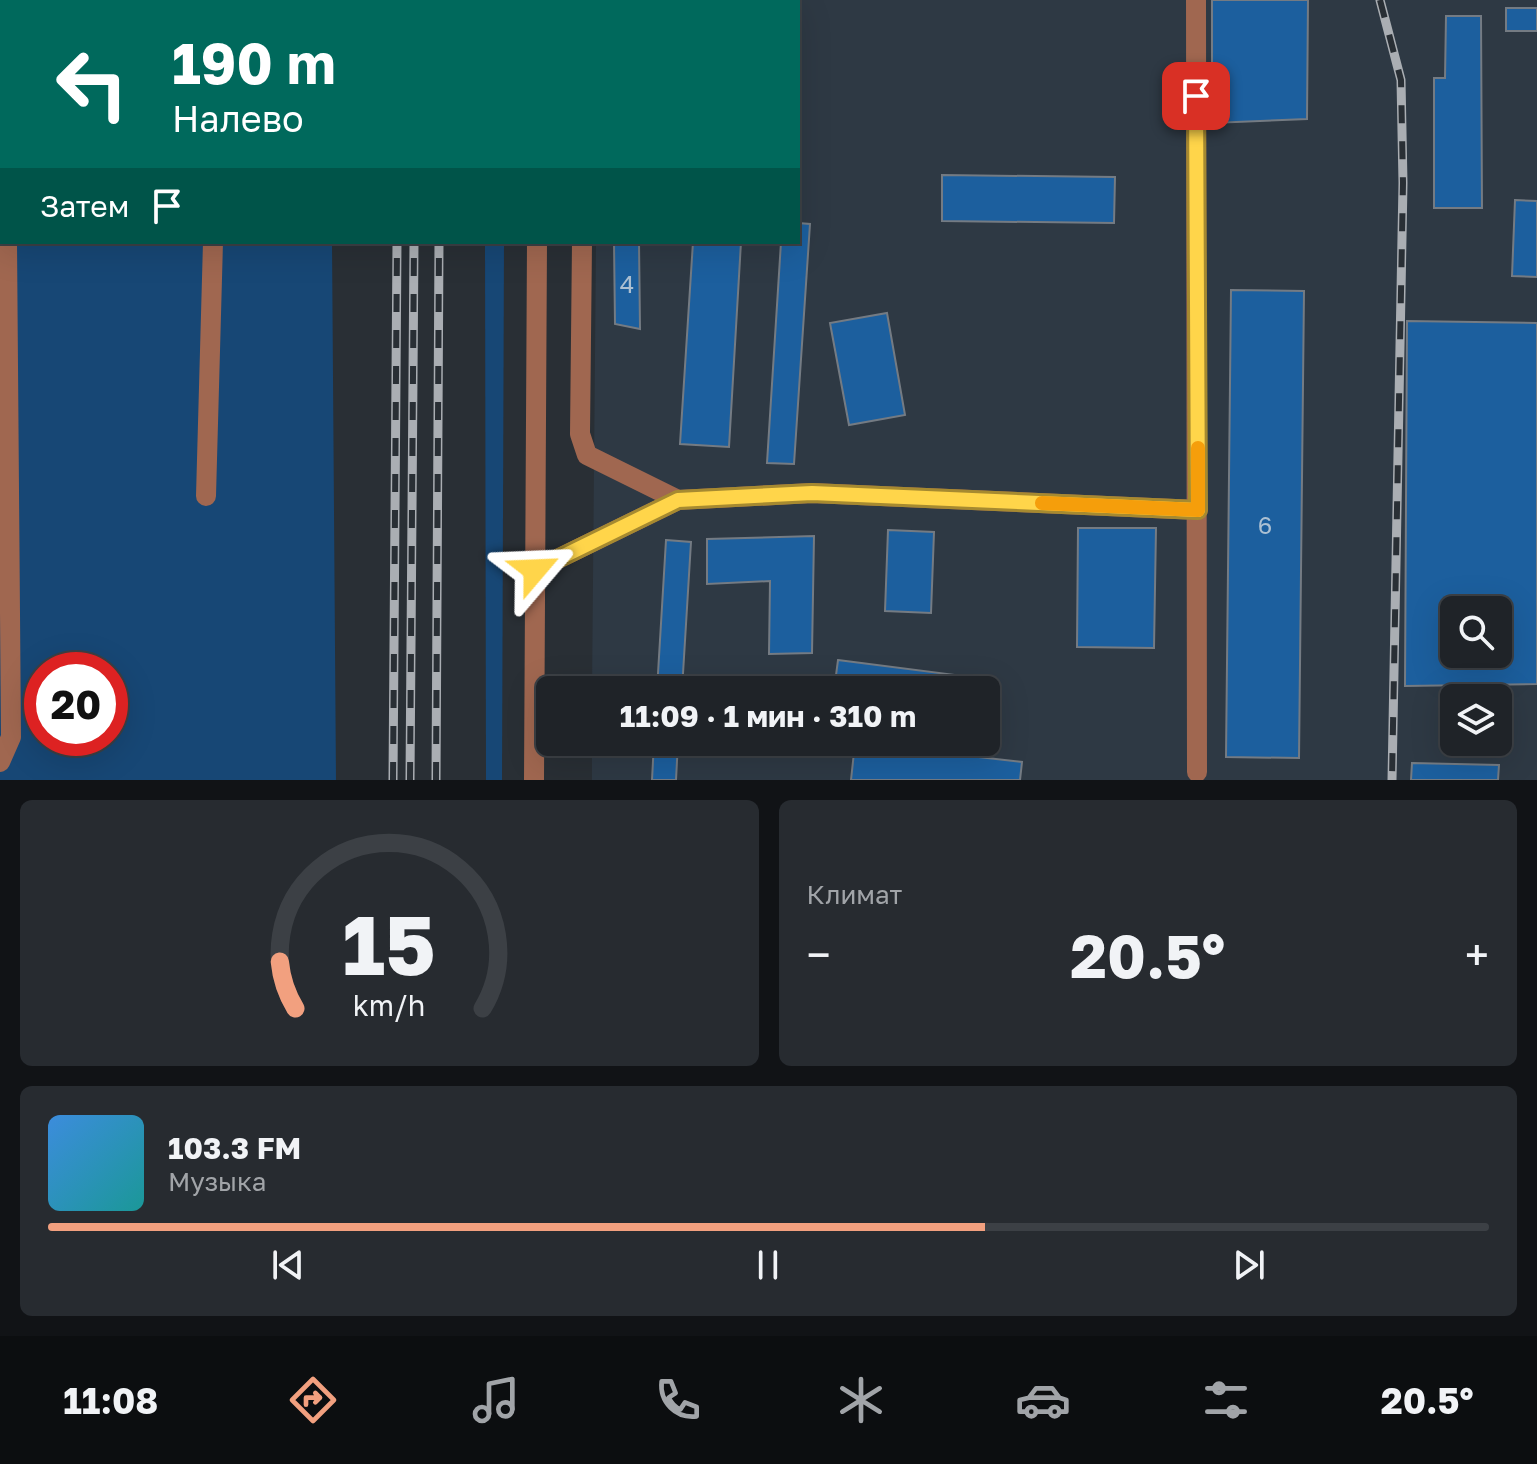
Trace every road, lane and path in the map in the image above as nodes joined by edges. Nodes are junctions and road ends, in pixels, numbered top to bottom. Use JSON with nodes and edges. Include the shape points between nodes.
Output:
{"nodes":[{"id":1,"x":1196,"y":0,"type":"edge"},
{"id":2,"x":7,"y":244,"type":"edge"},
{"id":3,"x":213,"y":244,"type":"edge"},
{"id":4,"x":537,"y":244,"type":"edge"},
{"id":5,"x":582,"y":244,"type":"edge"},
{"id":6,"x":206,"y":496,"type":"dead end"},
{"id":7,"x":678,"y":500,"type":"junction"},
{"id":8,"x":1198,"y":510,"type":"junction"},
{"id":9,"x":535,"y":570,"type":"junction"},
{"id":10,"x":0,"y":762,"type":"edge"},
{"id":11,"x":1197,"y":772,"type":"dead end"},
{"id":12,"x":534,"y":780,"type":"edge"}],
"edges":[{"from":1,"to":8,"type":"street"},
{"from":2,"to":10,"type":"street","via":[[11,737]]},
{"from":3,"to":6,"type":"street"},
{"from":4,"to":9,"type":"street"},
{"from":5,"to":7,"type":"street","via":[[580,434],[587,455]]},
{"from":7,"to":8,"type":"street","via":[[812,493]]},
{"from":7,"to":9,"type":"street"},
{"from":8,"to":11,"type":"street"},
{"from":9,"to":12,"type":"street"}]}
